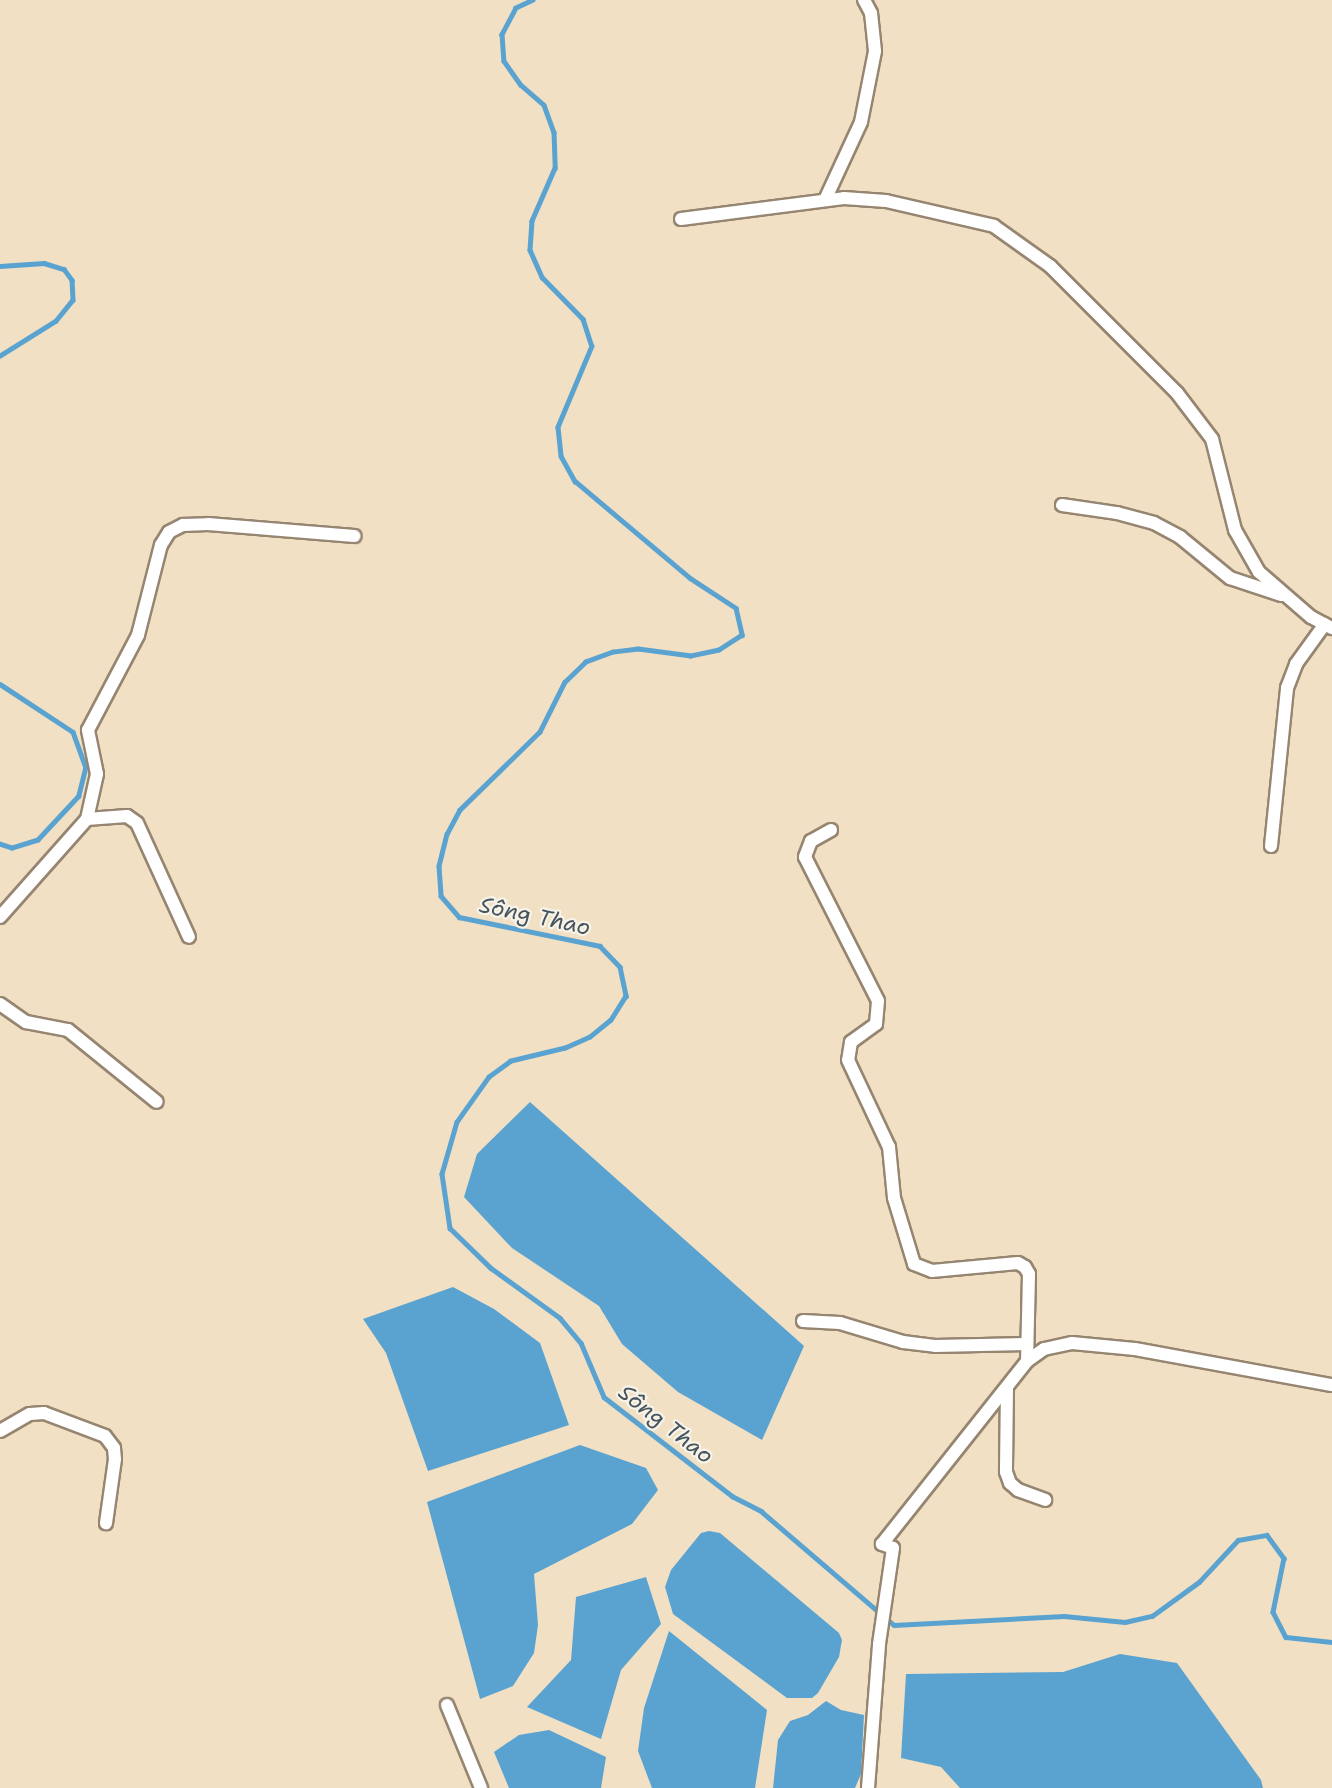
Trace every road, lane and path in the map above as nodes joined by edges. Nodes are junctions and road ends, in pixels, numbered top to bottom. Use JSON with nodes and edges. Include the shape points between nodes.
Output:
{"nodes":[{"id":1,"x":864,"y":0,"type":"edge"},
{"id":2,"x":825,"y":200,"type":"junction"},
{"id":3,"x":681,"y":219,"type":"dead end"},
{"id":4,"x":1062,"y":505,"type":"dead end"},
{"id":5,"x":355,"y":536,"type":"dead end"},
{"id":6,"x":1282,"y":595,"type":"junction"},
{"id":7,"x":1328,"y":626,"type":"edge"},
{"id":8,"x":87,"y":819,"type":"junction"},
{"id":9,"x":831,"y":830,"type":"dead end"},
{"id":10,"x":1271,"y":846,"type":"dead end"},
{"id":11,"x":0,"y":917,"type":"edge"},
{"id":12,"x":189,"y":936,"type":"dead end"},
{"id":13,"x":0,"y":1004,"type":"edge"},
{"id":14,"x":157,"y":1102,"type":"dead end"},
{"id":15,"x":803,"y":1321,"type":"dead end"},
{"id":16,"x":1027,"y":1344,"type":"junction"},
{"id":17,"x":1027,"y":1361,"type":"junction"},
{"id":18,"x":1332,"y":1385,"type":"edge"},
{"id":19,"x":1007,"y":1387,"type":"junction"},
{"id":20,"x":0,"y":1431,"type":"edge"},
{"id":21,"x":1045,"y":1500,"type":"dead end"},
{"id":22,"x":106,"y":1522,"type":"dead end"},
{"id":23,"x":447,"y":1705,"type":"dead end"},
{"id":24,"x":481,"y":1788,"type":"edge"},
{"id":25,"x":868,"y":1788,"type":"edge"}],
"edges":[{"from":1,"to":2,"type":"street","via":[[871,13],[876,51],[861,122]]},
{"from":2,"to":3,"type":"street"},
{"from":2,"to":6,"type":"street","via":[[886,201],[994,226],[1050,266],[1177,393],[1212,439],[1235,530],[1259,572]]},
{"from":4,"to":6,"type":"street","via":[[1154,523],[1180,537],[1230,578]]},
{"from":5,"to":8,"type":"street","via":[[208,524],[183,525],[169,532],[161,545],[138,635],[88,730],[97,774]]},
{"from":6,"to":7,"type":"street"},
{"from":7,"to":10,"type":"street","via":[[1296,664],[1287,688]]},
{"from":8,"to":11,"type":"street"},
{"from":8,"to":12,"type":"street","via":[[126,816],[137,823]]},
{"from":9,"to":16,"type":"street","via":[[811,841],[805,857],[878,1001],[876,1024],[851,1042],[848,1060],[889,1147],[894,1198],[914,1264],[932,1271],[1018,1263],[1025,1267],[1029,1274]]},
{"from":13,"to":14,"type":"street","via":[[26,1022],[58,1025],[68,1030]]},
{"from":15,"to":16,"type":"street","via":[[840,1323],[903,1342],[934,1346]]},
{"from":16,"to":17,"type":"street"},
{"from":17,"to":18,"type":"street","via":[[1044,1349],[1072,1343],[1135,1348]]},
{"from":17,"to":19,"type":"street"},
{"from":19,"to":21,"type":"street","via":[[1008,1478],[1018,1490]]},
{"from":19,"to":25,"type":"street","via":[[882,1544],[893,1548],[881,1630]]},
{"from":20,"to":22,"type":"street","via":[[30,1414],[44,1413],[105,1436],[114,1448],[115,1459]]},
{"from":23,"to":24,"type":"street"}]}
